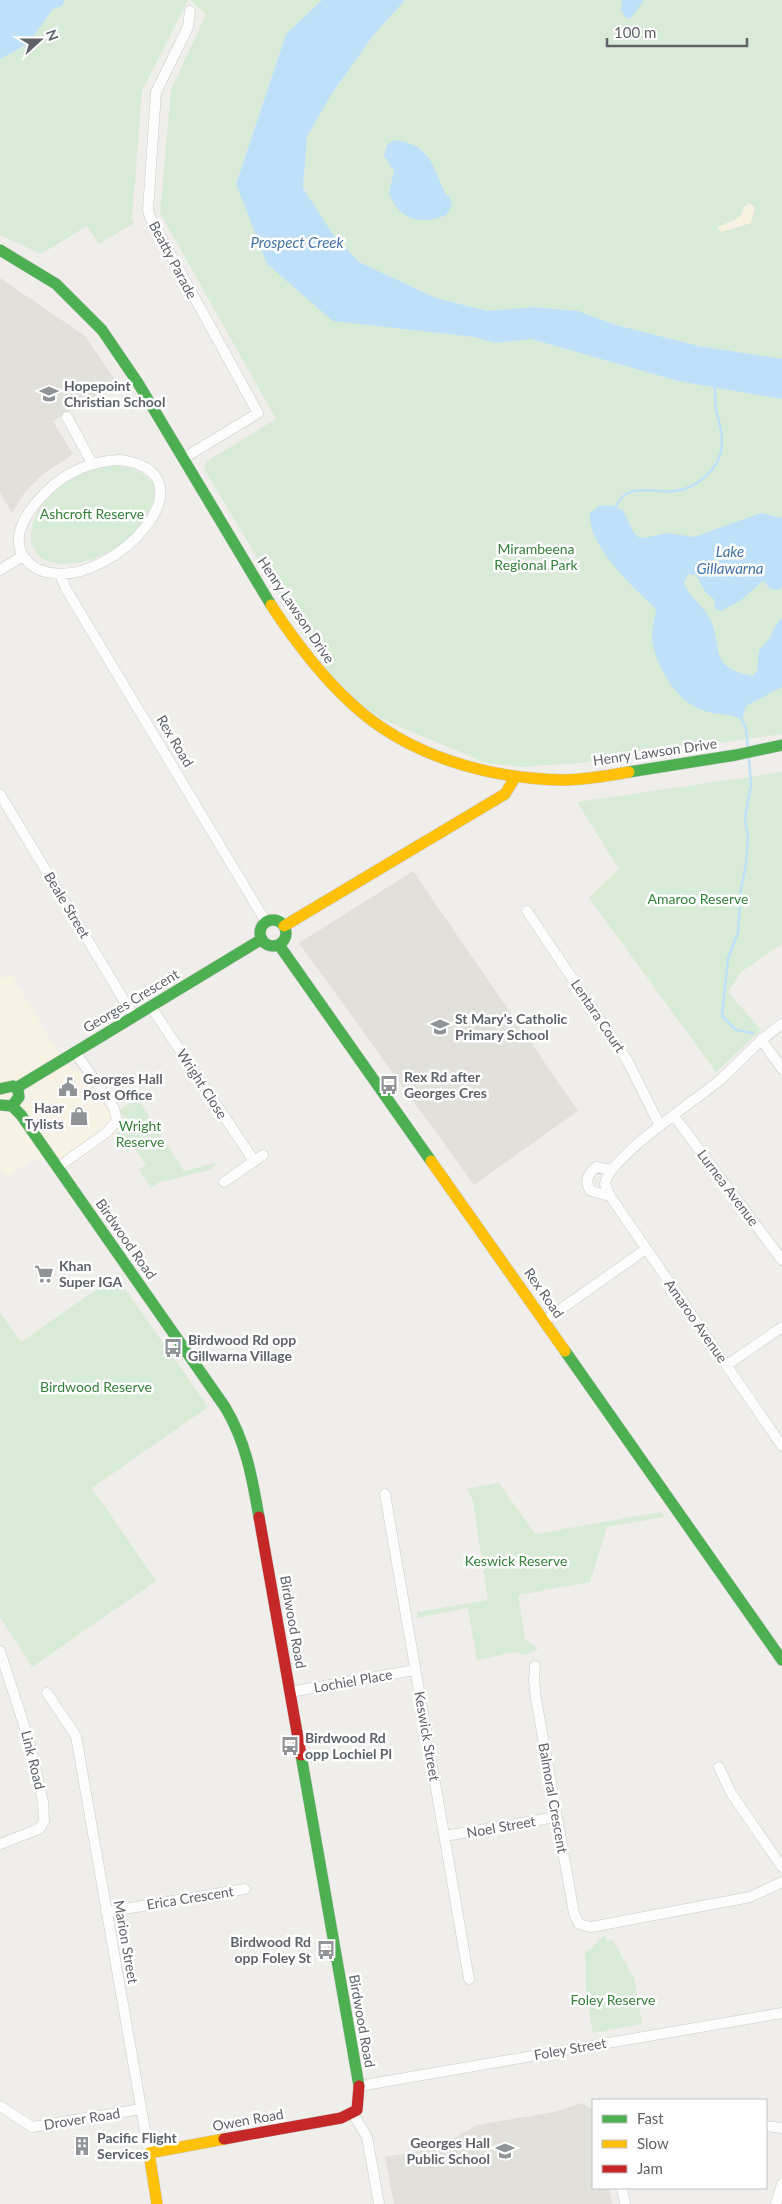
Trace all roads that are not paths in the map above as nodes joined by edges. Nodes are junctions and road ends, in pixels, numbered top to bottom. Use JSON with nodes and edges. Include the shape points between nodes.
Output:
{"nodes":[{"id":1,"x":190,"y":11,"type":"dead end"},
{"id":2,"x":0,"y":250,"type":"edge"},
{"id":3,"x":67,"y":417,"type":"dead end"},
{"id":4,"x":184,"y":458,"type":"junction"},
{"id":5,"x":92,"y":463,"type":"junction"},
{"id":6,"x":23,"y":556,"type":"junction"},
{"id":7,"x":0,"y":570,"type":"edge"},
{"id":8,"x":60,"y":574,"type":"junction"},
{"id":9,"x":782,"y":745,"type":"edge"},
{"id":10,"x":516,"y":776,"type":"junction"},
{"id":11,"x":0,"y":794,"type":"edge"},
{"id":12,"x":527,"y":911,"type":"dead end"},
{"id":13,"x":266,"y":922,"type":"junction"},
{"id":14,"x":284,"y":926,"type":"junction"},
{"id":15,"x":262,"y":938,"type":"junction"},
{"id":16,"x":279,"y":944,"type":"junction"},
{"id":17,"x":151,"y":1006,"type":"junction"},
{"id":18,"x":134,"y":1017,"type":"junction"},
{"id":19,"x":782,"y":1024,"type":"edge"},
{"id":20,"x":761,"y":1038,"type":"junction"},
{"id":21,"x":75,"y":1052,"type":"junction"},
{"id":22,"x":782,"y":1068,"type":"edge"},
{"id":23,"x":16,"y":1088,"type":"junction"},
{"id":24,"x":0,"y":1089,"type":"edge"},
{"id":25,"x":6,"y":1106,"type":"edge"},
{"id":26,"x":674,"y":1116,"type":"junction"},
{"id":27,"x":660,"y":1126,"type":"junction"},
{"id":28,"x":58,"y":1167,"type":"junction"},
{"id":29,"x":611,"y":1170,"type":"junction"},
{"id":30,"x":224,"y":1182,"type":"dead end"},
{"id":31,"x":610,"y":1196,"type":"junction"},
{"id":32,"x":646,"y":1249,"type":"junction"},
{"id":33,"x":782,"y":1260,"type":"edge"},
{"id":34,"x":544,"y":1321,"type":"junction"},
{"id":35,"x":782,"y":1327,"type":"edge"},
{"id":36,"x":727,"y":1365,"type":"junction"},
{"id":37,"x":782,"y":1446,"type":"edge"},
{"id":38,"x":385,"y":1494,"type":"dead end"},
{"id":39,"x":0,"y":1652,"type":"edge"},
{"id":40,"x":782,"y":1660,"type":"edge"},
{"id":41,"x":535,"y":1666,"type":"dead end"},
{"id":42,"x":415,"y":1670,"type":"junction"},
{"id":43,"x":290,"y":1692,"type":"junction"},
{"id":44,"x":47,"y":1693,"type":"dead end"},
{"id":45,"x":719,"y":1767,"type":"dead end"},
{"id":46,"x":556,"y":1817,"type":"junction"},
{"id":47,"x":445,"y":1836,"type":"junction"},
{"id":48,"x":0,"y":1844,"type":"edge"},
{"id":49,"x":782,"y":1867,"type":"edge"},
{"id":50,"x":782,"y":1882,"type":"edge"},
{"id":51,"x":245,"y":1889,"type":"dead end"},
{"id":52,"x":106,"y":1912,"type":"junction"},
{"id":53,"x":583,"y":1926,"type":"junction"},
{"id":54,"x":582,"y":1938,"type":"dead end"},
{"id":55,"x":470,"y":1979,"type":"dead end"},
{"id":56,"x":782,"y":2013,"type":"edge"},
{"id":57,"x":359,"y":2086,"type":"junction"},
{"id":58,"x":0,"y":2106,"type":"edge"},
{"id":59,"x":140,"y":2110,"type":"junction"},
{"id":60,"x":353,"y":2114,"type":"junction"},
{"id":61,"x":767,"y":2126,"type":"edge"},
{"id":62,"x":782,"y":2128,"type":"edge"},
{"id":63,"x":148,"y":2152,"type":"junction"},
{"id":64,"x":782,"y":2184,"type":"edge"},
{"id":65,"x":622,"y":2189,"type":"edge"},
{"id":66,"x":158,"y":2204,"type":"edge"},
{"id":67,"x":379,"y":2204,"type":"edge"},
{"id":68,"x":625,"y":2204,"type":"edge"},
{"id":69,"x":776,"y":2204,"type":"edge"}],
"edges":[{"from":1,"to":4,"type":"street","name":"Beatty Parade","via":[[186,30],[156,92],[148,210],[258,413]]},
{"from":2,"to":4,"type":"main road","name":"Henry Lawson Drive","via":[[34,268],[60,287],[98,325]]},
{"from":3,"to":5,"type":"street"},
{"from":4,"to":10,"type":"main road","name":"Henry Lawson Drive","via":[[280,617],[310,660],[342,696],[382,728],[420,750],[468,767]]},
{"from":5,"to":6,"type":"street","via":[[52,486],[28,513],[21,527],[19,542]]},
{"from":5,"to":8,"type":"street","via":[[120,460],[139,465],[152,474],[158,484],[160,502],[151,522],[124,550],[97,566]]},
{"from":6,"to":7,"type":"street"},
{"from":6,"to":8,"type":"street","via":[[36,569]]},
{"from":8,"to":13,"type":"street","name":"Rex Road"},
{"from":9,"to":10,"type":"main road","name":"Henry Lawson Drive","via":[[742,754],[564,780]]},
{"from":10,"to":14,"type":"main road","via":[[505,794]]},
{"from":11,"to":18,"type":"street","name":"Beale Street"},
{"from":12,"to":27,"type":"street","name":"Lentara Court","via":[[627,1060]]},
{"from":13,"to":14,"type":"main road","via":[[276,920]]},
{"from":13,"to":15,"type":"main road","via":[[260,931]]},
{"from":14,"to":16,"type":"main road","via":[[286,934]]},
{"from":15,"to":16,"type":"main road","via":[[269,945]]},
{"from":15,"to":17,"type":"main road","name":"Georges Crescent"},
{"from":16,"to":34,"type":"main road","name":"Rex Road"},
{"from":17,"to":18,"type":"main road","name":"Georges Crescent"},
{"from":17,"to":30,"type":"street","name":"Wright Close","via":[[258,1158]]},
{"from":18,"to":21,"type":"main road","name":"Georges Crescent"},
{"from":19,"to":20,"type":"street"},
{"from":20,"to":22,"type":"street"},
{"from":20,"to":26,"type":"street","via":[[720,1079]]},
{"from":21,"to":23,"type":"main road","name":"Georges Crescent"},
{"from":21,"to":28,"type":"street","via":[[114,1108],[117,1121],[106,1133]]},
{"from":23,"to":24,"type":"main road"},
{"from":23,"to":25,"type":"main road","via":[[19,1097]]},
{"from":25,"to":28,"type":"main road","name":"Birdwood Road","via":[[22,1115]]},
{"from":26,"to":27,"type":"street"},
{"from":26,"to":33,"type":"street","name":"Lurnea Avenue"},
{"from":27,"to":29,"type":"street"},
{"from":28,"to":43,"type":"main road","name":"Birdwood Road","via":[[238,1428],[250,1466]]},
{"from":29,"to":31,"type":"street","via":[[605,1184]]},
{"from":29,"to":31,"type":"street","via":[[596,1167],[588,1175],[587,1186],[591,1192]]},
{"from":31,"to":32,"type":"street","name":"Amaroo Avenue"},
{"from":32,"to":34,"type":"street"},
{"from":32,"to":36,"type":"street","name":"Amaroo Avenue"},
{"from":34,"to":40,"type":"main road","name":"Rex Road"},
{"from":35,"to":36,"type":"street"},
{"from":36,"to":37,"type":"street","name":"Amaroo Avenue"},
{"from":38,"to":42,"type":"street","name":"Keswick Street"},
{"from":39,"to":48,"type":"street","name":"Link Road","via":[[30,1744],[45,1816],[39,1829]]},
{"from":41,"to":46,"type":"street","name":"Balmoral Crescent","via":[[536,1699]]},
{"from":42,"to":43,"type":"street","name":"Lochiel Place"},
{"from":42,"to":47,"type":"street","name":"Keswick Street"},
{"from":43,"to":57,"type":"main road","name":"Birdwood Road"},
{"from":44,"to":52,"type":"street","name":"Marion Street","via":[[76,1736]]},
{"from":45,"to":49,"type":"street","via":[[731,1793]]},
{"from":46,"to":47,"type":"street","name":"Noel Street"},
{"from":46,"to":53,"type":"street","name":"Balmoral Crescent","via":[[574,1914]]},
{"from":47,"to":55,"type":"street","name":"Keswick Street"},
{"from":50,"to":53,"type":"street","via":[[750,1897]]},
{"from":51,"to":52,"type":"street","name":"Erica Crescent"},
{"from":52,"to":59,"type":"street","name":"Marion Street"},
{"from":53,"to":54,"type":"street"},
{"from":56,"to":57,"type":"street","name":"Foley Street"},
{"from":57,"to":60,"type":"main road","name":"Birdwood Road","via":[[360,2105]]},
{"from":58,"to":59,"type":"street","name":"Drover Road","via":[[32,2127]]},
{"from":59,"to":63,"type":"street","name":"Marion Street"},
{"from":60,"to":63,"type":"main road","name":"Owen Road"},
{"from":60,"to":67,"type":"street","via":[[367,2137]]},
{"from":61,"to":62,"type":"street"},
{"from":63,"to":66,"type":"main road","name":"Marion Street"},
{"from":64,"to":69,"type":"street"},
{"from":65,"to":68,"type":"street"}]}
